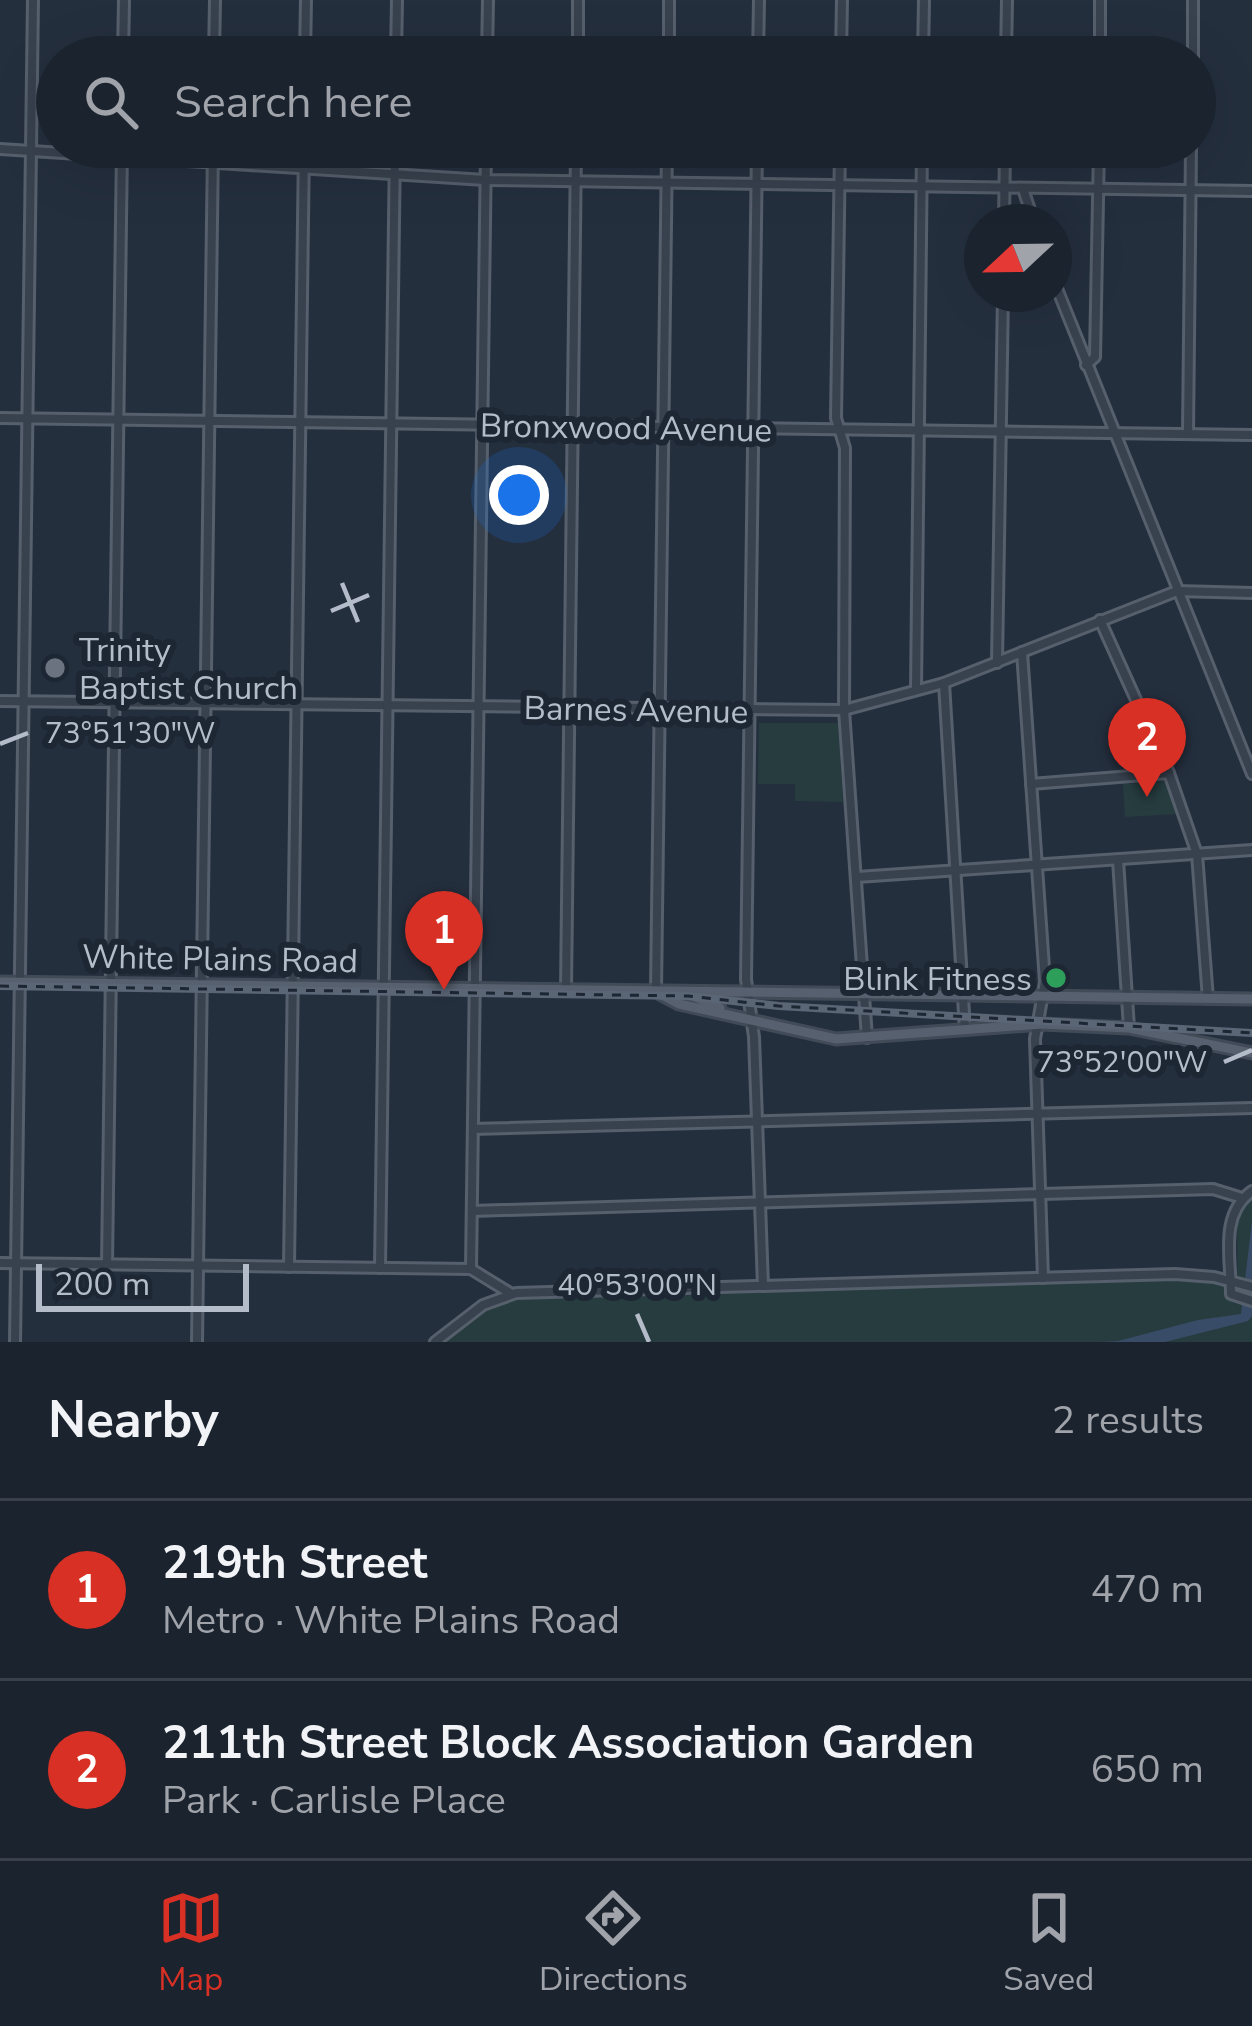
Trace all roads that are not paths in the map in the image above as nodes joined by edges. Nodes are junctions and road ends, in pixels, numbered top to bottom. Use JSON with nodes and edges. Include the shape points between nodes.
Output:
{"nodes":[{"id":1,"x":33,"y":0,"type":"edge"},
{"id":2,"x":124,"y":0,"type":"edge"},
{"id":3,"x":214,"y":0,"type":"edge"},
{"id":4,"x":306,"y":0,"type":"edge"},
{"id":5,"x":397,"y":0,"type":"edge"},
{"id":6,"x":488,"y":0,"type":"edge"},
{"id":7,"x":578,"y":0,"type":"edge"},
{"id":8,"x":669,"y":0,"type":"edge"},
{"id":9,"x":759,"y":0,"type":"edge"},
{"id":10,"x":842,"y":0,"type":"edge"},
{"id":11,"x":924,"y":0,"type":"edge"},
{"id":12,"x":1007,"y":0,"type":"edge"},
{"id":13,"x":1100,"y":0,"type":"edge"},
{"id":14,"x":1193,"y":0,"type":"edge"},
{"id":15,"x":123,"y":36,"type":"edge"},
{"id":16,"x":214,"y":36,"type":"edge"},
{"id":17,"x":305,"y":36,"type":"edge"},
{"id":18,"x":396,"y":36,"type":"edge"},
{"id":19,"x":487,"y":36,"type":"edge"},
{"id":20,"x":578,"y":36,"type":"edge"},
{"id":21,"x":669,"y":36,"type":"edge"},
{"id":22,"x":758,"y":36,"type":"edge"},
{"id":23,"x":841,"y":36,"type":"edge"},
{"id":24,"x":923,"y":36,"type":"edge"},
{"id":25,"x":1006,"y":36,"type":"edge"},
{"id":26,"x":1100,"y":36,"type":"edge"},
{"id":27,"x":1192,"y":36,"type":"edge"},
{"id":28,"x":0,"y":149,"type":"edge"},
{"id":29,"x":31,"y":151,"type":"junction"},
{"id":30,"x":36,"y":151,"type":"edge"},
{"id":31,"x":122,"y":168,"type":"edge"},
{"id":32,"x":212,"y":168,"type":"edge"},
{"id":33,"x":304,"y":168,"type":"joint"},
{"id":34,"x":395,"y":168,"type":"edge"},
{"id":35,"x":485,"y":168,"type":"edge"},
{"id":36,"x":576,"y":168,"type":"edge"},
{"id":37,"x":667,"y":168,"type":"edge"},
{"id":38,"x":756,"y":168,"type":"edge"},
{"id":39,"x":839,"y":168,"type":"edge"},
{"id":40,"x":921,"y":168,"type":"edge"},
{"id":41,"x":1005,"y":168,"type":"edge"},
{"id":42,"x":1099,"y":168,"type":"edge"},
{"id":43,"x":1191,"y":168,"type":"edge"},
{"id":44,"x":395,"y":175,"type":"junction"},
{"id":45,"x":485,"y":180,"type":"junction"},
{"id":46,"x":576,"y":181,"type":"junction"},
{"id":47,"x":667,"y":183,"type":"junction"},
{"id":48,"x":756,"y":184,"type":"junction"},
{"id":49,"x":839,"y":186,"type":"junction"},
{"id":50,"x":921,"y":187,"type":"junction"},
{"id":51,"x":1005,"y":187,"type":"junction"},
{"id":52,"x":1099,"y":188,"type":"junction"},
{"id":53,"x":1023,"y":189,"type":"junction"},
{"id":54,"x":1191,"y":190,"type":"junction"},
{"id":55,"x":1252,"y":191,"type":"edge"},
{"id":56,"x":1005,"y":204,"type":"edge"},
{"id":57,"x":1028,"y":204,"type":"edge"},
{"id":58,"x":1003,"y":312,"type":"edge"},
{"id":59,"x":1066,"y":312,"type":"edge"},
{"id":60,"x":1086,"y":365,"type":"junction"},
{"id":61,"x":0,"y":418,"type":"edge"},
{"id":62,"x":27,"y":419,"type":"junction"},
{"id":63,"x":118,"y":420,"type":"junction"},
{"id":64,"x":209,"y":421,"type":"junction"},
{"id":65,"x":300,"y":423,"type":"junction"},
{"id":66,"x":391,"y":424,"type":"junction"},
{"id":67,"x":482,"y":425,"type":"junction"},
{"id":68,"x":573,"y":426,"type":"junction"},
{"id":69,"x":664,"y":428,"type":"junction"},
{"id":70,"x":754,"y":429,"type":"junction"},
{"id":71,"x":842,"y":430,"type":"junction"},
{"id":72,"x":918,"y":431,"type":"junction"},
{"id":73,"x":1000,"y":432,"type":"junction"},
{"id":74,"x":1112,"y":433,"type":"junction"},
{"id":75,"x":1188,"y":434,"type":"junction"},
{"id":76,"x":1252,"y":435,"type":"edge"},
{"id":77,"x":1177,"y":591,"type":"junction"},
{"id":78,"x":1252,"y":593,"type":"edge"},
{"id":79,"x":1100,"y":620,"type":"junction"},
{"id":80,"x":1022,"y":652,"type":"junction"},
{"id":81,"x":997,"y":663,"type":"junction"},
{"id":82,"x":944,"y":683,"type":"junction"},
{"id":83,"x":916,"y":690,"type":"junction"},
{"id":84,"x":0,"y":701,"type":"edge"},
{"id":85,"x":23,"y":701,"type":"junction"},
{"id":86,"x":114,"y":702,"type":"junction"},
{"id":87,"x":205,"y":703,"type":"junction"},
{"id":88,"x":296,"y":705,"type":"junction"},
{"id":89,"x":387,"y":707,"type":"junction"},
{"id":90,"x":478,"y":708,"type":"junction"},
{"id":91,"x":660,"y":708,"type":"junction"},
{"id":92,"x":569,"y":709,"type":"junction"},
{"id":93,"x":844,"y":710,"type":"junction"},
{"id":94,"x":749,"y":711,"type":"junction"},
{"id":95,"x":1169,"y":773,"type":"junction"},
{"id":96,"x":1252,"y":774,"type":"edge"},
{"id":97,"x":1031,"y":784,"type":"junction"},
{"id":98,"x":1252,"y":850,"type":"edge"},
{"id":99,"x":1197,"y":854,"type":"junction"},
{"id":100,"x":1118,"y":860,"type":"junction"},
{"id":101,"x":1037,"y":865,"type":"junction"},
{"id":102,"x":955,"y":870,"type":"junction"},
{"id":103,"x":857,"y":877,"type":"junction"},
{"id":104,"x":0,"y":982,"type":"edge"},
{"id":105,"x":20,"y":982,"type":"junction"},
{"id":106,"x":111,"y":983,"type":"junction"},
{"id":107,"x":201,"y":985,"type":"junction"},
{"id":108,"x":292,"y":986,"type":"junction"},
{"id":109,"x":383,"y":987,"type":"junction"},
{"id":110,"x":474,"y":988,"type":"junction"},
{"id":111,"x":566,"y":989,"type":"junction"},
{"id":112,"x":656,"y":991,"type":"junction"},
{"id":113,"x":681,"y":991,"type":"junction"},
{"id":114,"x":747,"y":992,"type":"junction"},
{"id":115,"x":864,"y":994,"type":"junction"},
{"id":116,"x":963,"y":997,"type":"junction"},
{"id":117,"x":1042,"y":998,"type":"junction"},
{"id":118,"x":1127,"y":998,"type":"junction"},
{"id":119,"x":1208,"y":999,"type":"junction"},
{"id":120,"x":1252,"y":1000,"type":"edge"},
{"id":121,"x":735,"y":1015,"type":"junction"},
{"id":122,"x":752,"y":1019,"type":"junction"},
{"id":123,"x":1036,"y":1024,"type":"junction"},
{"id":124,"x":1129,"y":1028,"type":"junction"},
{"id":125,"x":965,"y":1030,"type":"junction"},
{"id":126,"x":867,"y":1038,"type":"junction"},
{"id":127,"x":1252,"y":1057,"type":"edge"},
{"id":128,"x":1252,"y":1108,"type":"edge"},
{"id":129,"x":1038,"y":1114,"type":"junction"},
{"id":130,"x":756,"y":1121,"type":"junction"},
{"id":131,"x":473,"y":1129,"type":"junction"},
{"id":132,"x":1252,"y":1191,"type":"edge"},
{"id":133,"x":1041,"y":1195,"type":"junction"},
{"id":134,"x":1242,"y":1198,"type":"junction"},
{"id":135,"x":760,"y":1203,"type":"junction"},
{"id":136,"x":472,"y":1211,"type":"junction"},
{"id":137,"x":0,"y":1263,"type":"edge"},
{"id":138,"x":16,"y":1264,"type":"junction"},
{"id":139,"x":107,"y":1264,"type":"junction"},
{"id":140,"x":198,"y":1266,"type":"junction"},
{"id":141,"x":289,"y":1267,"type":"junction"},
{"id":142,"x":380,"y":1268,"type":"junction"},
{"id":143,"x":471,"y":1269,"type":"junction"},
{"id":144,"x":1043,"y":1278,"type":"junction"},
{"id":145,"x":1231,"y":1280,"type":"junction"},
{"id":146,"x":1247,"y":1285,"type":"edge"},
{"id":147,"x":763,"y":1286,"type":"junction"},
{"id":148,"x":512,"y":1294,"type":"junction"},
{"id":149,"x":1252,"y":1301,"type":"edge"},
{"id":150,"x":15,"y":1342,"type":"edge"},
{"id":151,"x":196,"y":1342,"type":"edge"},
{"id":152,"x":436,"y":1342,"type":"edge"}],
"edges":[{"from":1,"to":29,"type":"street"},
{"from":2,"to":15,"type":"street"},
{"from":3,"to":16,"type":"street"},
{"from":4,"to":17,"type":"street"},
{"from":5,"to":18,"type":"street"},
{"from":6,"to":19,"type":"street"},
{"from":7,"to":20,"type":"street"},
{"from":8,"to":21,"type":"street"},
{"from":9,"to":22,"type":"street"},
{"from":10,"to":23,"type":"street"},
{"from":11,"to":24,"type":"street"},
{"from":12,"to":25,"type":"street"},
{"from":13,"to":26,"type":"street"},
{"from":14,"to":27,"type":"street"},
{"from":28,"to":29,"type":"street"},
{"from":29,"to":30,"type":"street"},
{"from":29,"to":62,"type":"street"},
{"from":31,"to":63,"type":"street"},
{"from":32,"to":64,"type":"street"},
{"from":33,"to":44,"type":"street"},
{"from":33,"to":65,"type":"street"},
{"from":34,"to":44,"type":"street"},
{"from":35,"to":45,"type":"street"},
{"from":36,"to":46,"type":"street"},
{"from":37,"to":47,"type":"street"},
{"from":38,"to":48,"type":"street"},
{"from":39,"to":49,"type":"street"},
{"from":40,"to":50,"type":"street"},
{"from":41,"to":51,"type":"street"},
{"from":42,"to":52,"type":"street"},
{"from":43,"to":54,"type":"street"},
{"from":44,"to":45,"type":"street"},
{"from":44,"to":66,"type":"street"},
{"from":45,"to":46,"type":"street"},
{"from":45,"to":67,"type":"street"},
{"from":46,"to":47,"type":"street"},
{"from":46,"to":68,"type":"street"},
{"from":47,"to":48,"type":"street"},
{"from":47,"to":69,"type":"street"},
{"from":48,"to":49,"type":"street"},
{"from":48,"to":70,"type":"street"},
{"from":49,"to":50,"type":"street"},
{"from":49,"to":71,"type":"street"},
{"from":50,"to":51,"type":"street"},
{"from":50,"to":72,"type":"street"},
{"from":51,"to":53,"type":"street"},
{"from":51,"to":56,"type":"street"},
{"from":52,"to":53,"type":"street"},
{"from":52,"to":54,"type":"street"},
{"from":52,"to":60,"type":"street","via":[[1095,357]]},
{"from":53,"to":57,"type":"street"},
{"from":54,"to":55,"type":"street"},
{"from":54,"to":75,"type":"street"},
{"from":58,"to":73,"type":"street"},
{"from":59,"to":60,"type":"street"},
{"from":60,"to":74,"type":"street"},
{"from":61,"to":62,"type":"street","name":"Bronxwood Avenue"},
{"from":62,"to":63,"type":"street","name":"Bronxwood Avenue"},
{"from":62,"to":85,"type":"street"},
{"from":63,"to":64,"type":"street","name":"Bronxwood Avenue"},
{"from":63,"to":86,"type":"street"},
{"from":64,"to":65,"type":"street","name":"Bronxwood Avenue"},
{"from":64,"to":87,"type":"street"},
{"from":65,"to":66,"type":"street","name":"Bronxwood Avenue"},
{"from":65,"to":88,"type":"street"},
{"from":66,"to":67,"type":"street","name":"Bronxwood Avenue"},
{"from":66,"to":89,"type":"street"},
{"from":67,"to":68,"type":"street","name":"Bronxwood Avenue"},
{"from":67,"to":90,"type":"street"},
{"from":68,"to":69,"type":"street","name":"Bronxwood Avenue"},
{"from":68,"to":92,"type":"street"},
{"from":69,"to":70,"type":"street","name":"Bronxwood Avenue"},
{"from":69,"to":91,"type":"street"},
{"from":70,"to":71,"type":"street","name":"Bronxwood Avenue"},
{"from":70,"to":94,"type":"street"},
{"from":71,"to":72,"type":"street","name":"Bronxwood Avenue"},
{"from":71,"to":93,"type":"street"},
{"from":72,"to":73,"type":"street","name":"Bronxwood Avenue"},
{"from":72,"to":83,"type":"street"},
{"from":73,"to":74,"type":"street","name":"Bronxwood Avenue"},
{"from":73,"to":81,"type":"street"},
{"from":74,"to":75,"type":"street","name":"Bronxwood Avenue"},
{"from":74,"to":77,"type":"street"},
{"from":75,"to":76,"type":"street","name":"Bronxwood Avenue"},
{"from":77,"to":78,"type":"street","name":"Barnes Avenue"},
{"from":77,"to":79,"type":"street","name":"Barnes Avenue"},
{"from":77,"to":96,"type":"street"},
{"from":79,"to":80,"type":"street","name":"Barnes Avenue"},
{"from":79,"to":95,"type":"street"},
{"from":80,"to":81,"type":"street","name":"Barnes Avenue"},
{"from":80,"to":97,"type":"street"},
{"from":81,"to":82,"type":"street","name":"Barnes Avenue"},
{"from":82,"to":83,"type":"street","name":"Barnes Avenue"},
{"from":82,"to":102,"type":"street"},
{"from":83,"to":93,"type":"street","name":"Barnes Avenue"},
{"from":84,"to":85,"type":"street","name":"Barnes Avenue"},
{"from":85,"to":86,"type":"street","name":"Barnes Avenue"},
{"from":85,"to":105,"type":"street"},
{"from":86,"to":87,"type":"street","name":"Barnes Avenue"},
{"from":86,"to":106,"type":"street"},
{"from":87,"to":88,"type":"street","name":"Barnes Avenue"},
{"from":87,"to":107,"type":"street"},
{"from":88,"to":89,"type":"street","name":"Barnes Avenue"},
{"from":88,"to":108,"type":"street"},
{"from":89,"to":90,"type":"street","name":"Barnes Avenue"},
{"from":89,"to":109,"type":"street"},
{"from":90,"to":92,"type":"street","name":"Barnes Avenue"},
{"from":90,"to":110,"type":"street"},
{"from":91,"to":92,"type":"street","name":"Barnes Avenue"},
{"from":91,"to":94,"type":"street","name":"Barnes Avenue"},
{"from":91,"to":112,"type":"street"},
{"from":92,"to":111,"type":"street"},
{"from":93,"to":94,"type":"street","name":"Barnes Avenue"},
{"from":93,"to":103,"type":"street"},
{"from":94,"to":114,"type":"street"},
{"from":95,"to":97,"type":"street"},
{"from":95,"to":99,"type":"street"},
{"from":97,"to":101,"type":"street"},
{"from":98,"to":99,"type":"street"},
{"from":99,"to":100,"type":"street"},
{"from":99,"to":119,"type":"street"},
{"from":100,"to":101,"type":"street"},
{"from":100,"to":118,"type":"street"},
{"from":101,"to":102,"type":"street"},
{"from":101,"to":117,"type":"street"},
{"from":102,"to":103,"type":"street"},
{"from":102,"to":116,"type":"street"},
{"from":103,"to":115,"type":"street"},
{"from":104,"to":105,"type":"main road","name":"White Plains Road"},
{"from":105,"to":106,"type":"main road","name":"White Plains Road"},
{"from":105,"to":138,"type":"street"},
{"from":106,"to":107,"type":"main road","name":"White Plains Road"},
{"from":106,"to":139,"type":"street"},
{"from":107,"to":108,"type":"main road","name":"White Plains Road"},
{"from":107,"to":140,"type":"street"},
{"from":108,"to":109,"type":"main road","name":"White Plains Road"},
{"from":108,"to":141,"type":"street"},
{"from":109,"to":110,"type":"main road","name":"White Plains Road"},
{"from":109,"to":142,"type":"street"},
{"from":110,"to":111,"type":"main road","name":"White Plains Road"},
{"from":110,"to":131,"type":"street"},
{"from":111,"to":112,"type":"main road","name":"White Plains Road"},
{"from":112,"to":113,"type":"main road","name":"White Plains Road"},
{"from":112,"to":121,"type":"main road","name":"White Plains Road"},
{"from":113,"to":114,"type":"main road","name":"White Plains Road"},
{"from":113,"to":121,"type":"main road","name":"White Plains Road"},
{"from":114,"to":115,"type":"main road","name":"White Plains Road"},
{"from":114,"to":122,"type":"street"},
{"from":115,"to":116,"type":"main road","name":"White Plains Road"},
{"from":115,"to":126,"type":"street"},
{"from":116,"to":117,"type":"main road","name":"White Plains Road"},
{"from":116,"to":125,"type":"street"},
{"from":117,"to":118,"type":"main road","name":"White Plains Road"},
{"from":117,"to":123,"type":"street"},
{"from":118,"to":119,"type":"main road","name":"White Plains Road"},
{"from":118,"to":124,"type":"street"},
{"from":119,"to":120,"type":"main road","name":"White Plains Road"},
{"from":121,"to":122,"type":"main road","name":"White Plains Road"},
{"from":122,"to":126,"type":"main road","name":"White Plains Road","via":[[836,1039]]},
{"from":122,"to":130,"type":"street"},
{"from":123,"to":124,"type":"main road","name":"White Plains Road"},
{"from":123,"to":125,"type":"main road","name":"White Plains Road"},
{"from":123,"to":129,"type":"street"},
{"from":124,"to":127,"type":"main road","name":"White Plains Road"},
{"from":125,"to":126,"type":"main road","name":"White Plains Road"},
{"from":128,"to":129,"type":"street"},
{"from":129,"to":130,"type":"street"},
{"from":129,"to":133,"type":"street"},
{"from":130,"to":131,"type":"street"},
{"from":130,"to":135,"type":"street"},
{"from":131,"to":136,"type":"street"},
{"from":132,"to":134,"type":"street"},
{"from":133,"to":134,"type":"street","via":[[1219,1189]]},
{"from":133,"to":135,"type":"street"},
{"from":133,"to":144,"type":"street"},
{"from":134,"to":145,"type":"street","via":[[1230,1220]]},
{"from":135,"to":136,"type":"street"},
{"from":135,"to":147,"type":"street"},
{"from":136,"to":143,"type":"street"},
{"from":137,"to":138,"type":"street"},
{"from":138,"to":139,"type":"street"},
{"from":138,"to":150,"type":"street"},
{"from":139,"to":140,"type":"street"},
{"from":140,"to":141,"type":"street"},
{"from":140,"to":151,"type":"street"},
{"from":141,"to":142,"type":"street"},
{"from":142,"to":143,"type":"street"},
{"from":143,"to":148,"type":"street"},
{"from":144,"to":145,"type":"street"},
{"from":144,"to":147,"type":"street"},
{"from":145,"to":146,"type":"street"},
{"from":145,"to":149,"type":"street","via":[[1231,1294]]},
{"from":147,"to":148,"type":"street"},
{"from":148,"to":152,"type":"street","via":[[483,1305]]}]}
